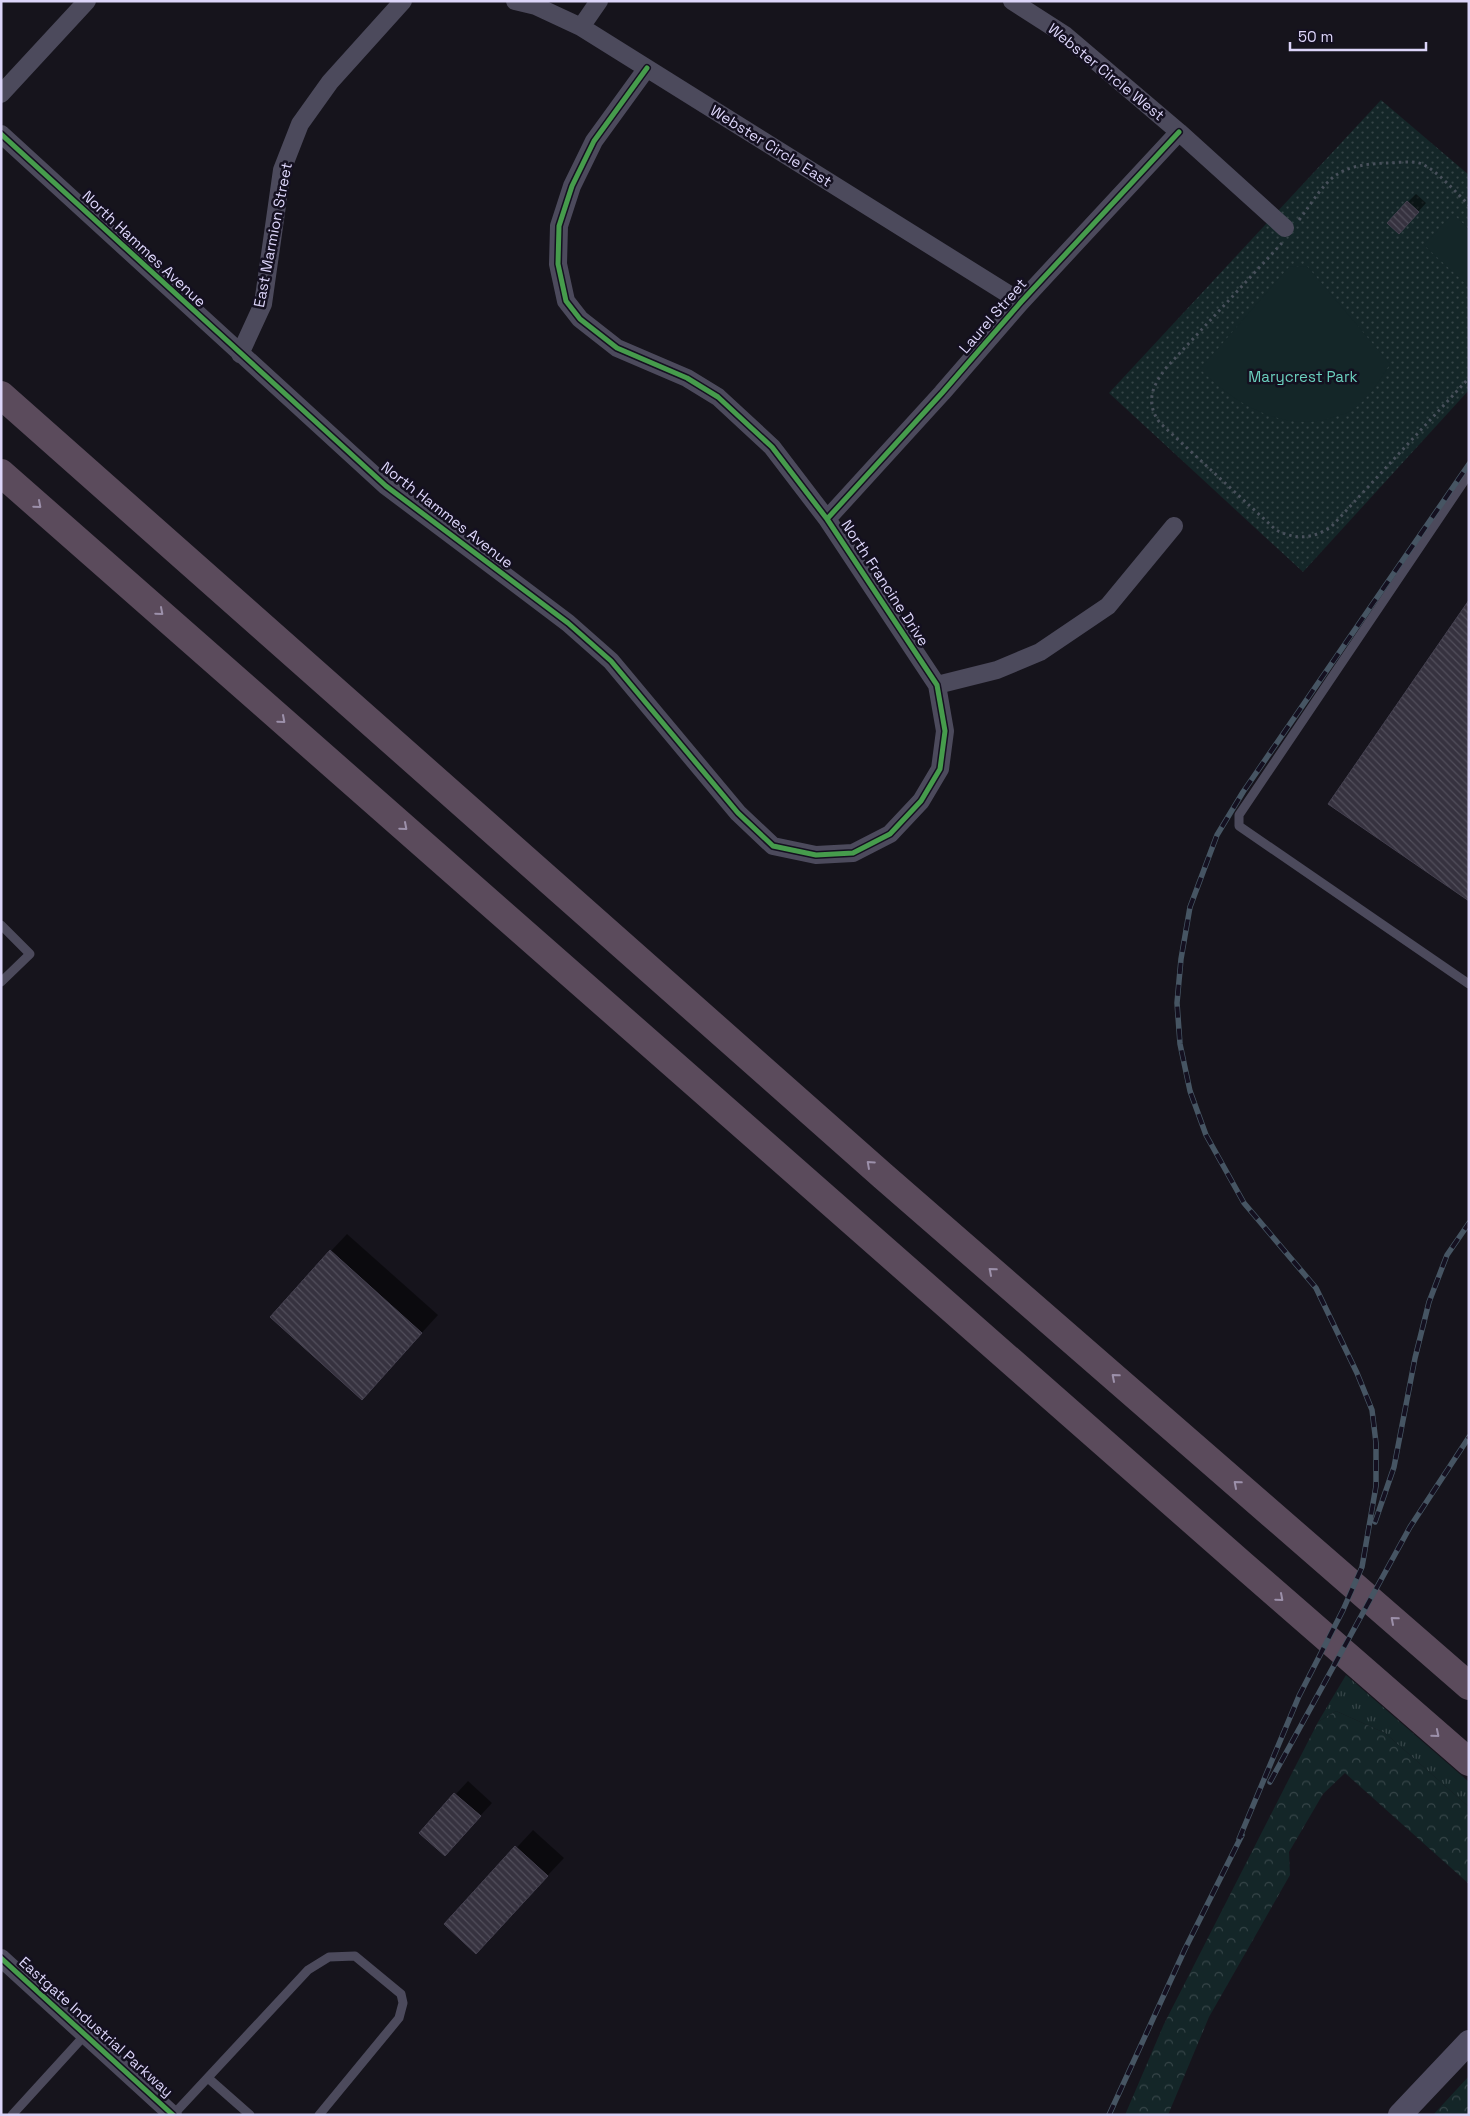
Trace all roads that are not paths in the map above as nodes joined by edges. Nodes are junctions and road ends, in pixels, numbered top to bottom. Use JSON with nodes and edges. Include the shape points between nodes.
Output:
{"nodes":[{"id":1,"x":87,"y":1,"type":"edge"},
{"id":2,"x":403,"y":1,"type":"edge"},
{"id":3,"x":514,"y":1,"type":"edge"},
{"id":4,"x":599,"y":1,"type":"edge"},
{"id":5,"x":1012,"y":1,"type":"edge"},
{"id":6,"x":580,"y":27,"type":"junction"},
{"id":7,"x":647,"y":68,"type":"junction"},
{"id":8,"x":1,"y":94,"type":"edge"},
{"id":9,"x":1179,"y":132,"type":"junction"},
{"id":10,"x":1,"y":134,"type":"edge"},
{"id":11,"x":1289,"y":230,"type":"road end"},
{"id":12,"x":1022,"y":302,"type":"junction"},
{"id":13,"x":240,"y":354,"type":"junction"},
{"id":14,"x":3,"y":401,"type":"edge"},
{"id":15,"x":1,"y":473,"type":"edge"},
{"id":16,"x":1469,"y":474,"type":"edge"},
{"id":17,"x":828,"y":519,"type":"junction"},
{"id":18,"x":1174,"y":526,"type":"dead end"},
{"id":19,"x":938,"y":685,"type":"junction"},
{"id":20,"x":890,"y":834,"type":"joint"},
{"id":21,"x":1,"y":926,"type":"edge"},
{"id":22,"x":1,"y":982,"type":"edge"},
{"id":23,"x":1469,"y":984,"type":"edge"},
{"id":24,"x":1469,"y":1686,"type":"edge"},
{"id":25,"x":1469,"y":1762,"type":"edge"},
{"id":26,"x":1,"y":1958,"type":"edge"},
{"id":27,"x":85,"y":2035,"type":"junction"},
{"id":28,"x":1469,"y":2042,"type":"edge"},
{"id":29,"x":208,"y":2078,"type":"junction"},
{"id":30,"x":12,"y":2115,"type":"edge"},
{"id":31,"x":173,"y":2115,"type":"edge"},
{"id":32,"x":250,"y":2115,"type":"edge"},
{"id":33,"x":320,"y":2115,"type":"edge"},
{"id":34,"x":1400,"y":2115,"type":"edge"}],
"edges":[{"from":1,"to":8,"type":"street"},
{"from":2,"to":13,"type":"street","name":"East Marmion Street","via":[[330,82],[300,124],[282,170],[262,304]]},
{"from":3,"to":6,"type":"street","name":"Webster Circle East","via":[[536,6]]},
{"from":4,"to":6,"type":"street"},
{"from":5,"to":9,"type":"street","name":"Webster Circle West","via":[[1065,35]]},
{"from":6,"to":7,"type":"street","name":"Webster Circle East"},
{"from":7,"to":12,"type":"street","name":"Webster Circle East"},
{"from":7,"to":17,"type":"street","name":"North Francine Drive","via":[[594,141],[572,186],[559,226],[558,264],[566,301],[580,319],[617,348],[687,378],[718,397],[772,448]]},
{"from":9,"to":11,"type":"street","name":"Webster Circle West"},
{"from":9,"to":12,"type":"street","name":"Laurel Street"},
{"from":10,"to":13,"type":"street","name":"North Hammes Avenue"},
{"from":12,"to":17,"type":"street","name":"Laurel Street"},
{"from":13,"to":20,"type":"street","name":"North Hammes Avenue","via":[[386,486],[568,623],[611,661],[738,813],[773,846],[816,855],[853,853]]},
{"from":24,"to":14,"type":"highway","one_way":true,"via":[[890,1182]]},
{"from":15,"to":25,"type":"highway","one_way":true},
{"from":16,"to":23,"type":"lane","via":[[1240,815],[1239,826]]},
{"from":17,"to":19,"type":"street","name":"North Francine Drive"},
{"from":18,"to":19,"type":"street","via":[[1108,606],[1040,652],[997,670]]},
{"from":19,"to":20,"type":"street","name":"North Francine Drive","via":[[945,731],[940,769],[921,801]]},
{"from":21,"to":22,"type":"lane","via":[[30,954]]},
{"from":26,"to":27,"type":"street","name":"Eastgate Industrial Parkway"},
{"from":27,"to":30,"type":"lane"},
{"from":27,"to":31,"type":"street","name":"Eastgate Industrial Parkway"},
{"from":28,"to":34,"type":"main road"},
{"from":29,"to":31,"type":"lane"},
{"from":29,"to":32,"type":"lane"},
{"from":29,"to":33,"type":"lane","via":[[308,1970],[329,1957],[355,1956],[401,1994],[400,2018]]}]}
